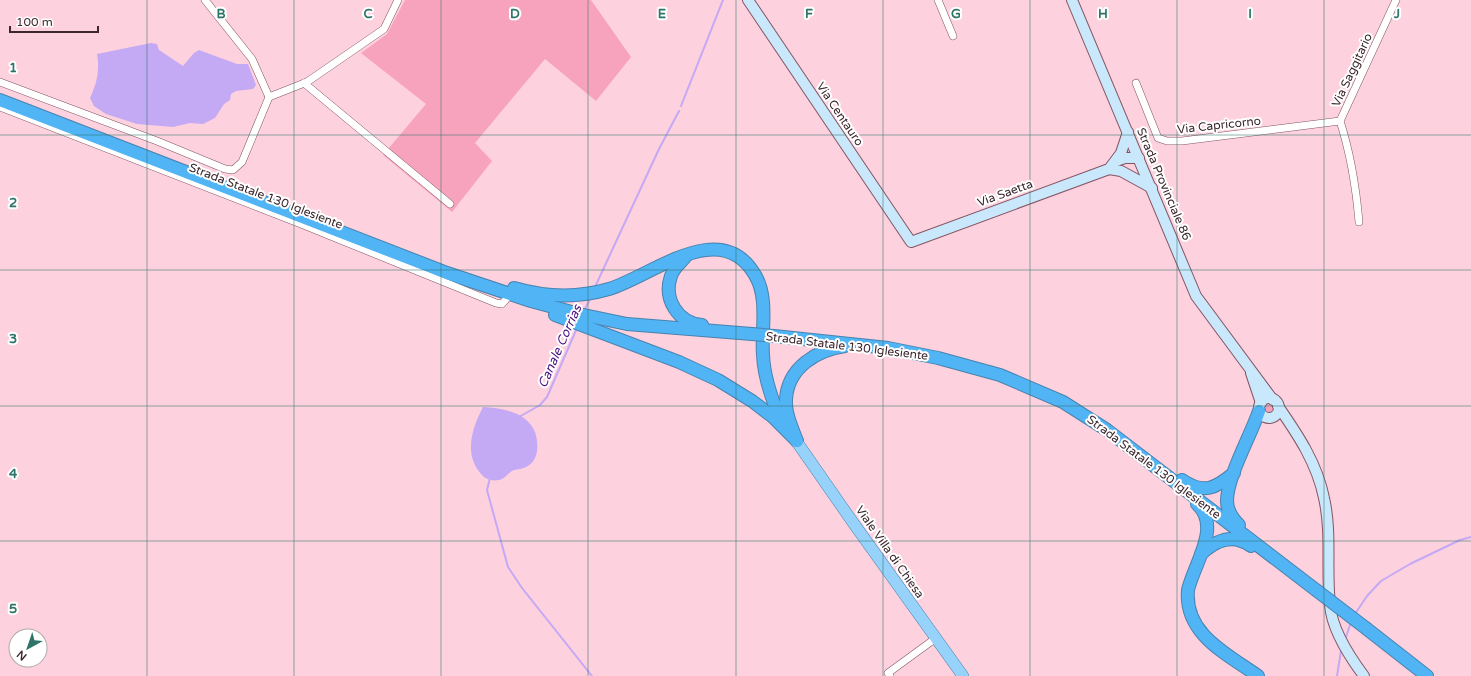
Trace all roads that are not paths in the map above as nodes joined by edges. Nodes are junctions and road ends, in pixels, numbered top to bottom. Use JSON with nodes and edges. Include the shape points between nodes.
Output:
{"nodes":[{"id":1,"x":205,"y":0,"type":"edge"},
{"id":2,"x":398,"y":0,"type":"edge"},
{"id":3,"x":938,"y":0,"type":"edge"},
{"id":4,"x":1072,"y":0,"type":"edge"},
{"id":5,"x":1396,"y":0,"type":"edge"},
{"id":6,"x":751,"y":2,"type":"edge"},
{"id":7,"x":952,"y":36,"type":"dead end"},
{"id":8,"x":0,"y":82,"type":"edge"},
{"id":9,"x":304,"y":83,"type":"junction"},
{"id":10,"x":1136,"y":83,"type":"dead end"},
{"id":11,"x":0,"y":93,"type":"edge"},
{"id":12,"x":270,"y":97,"type":"junction"},
{"id":13,"x":0,"y":100,"type":"edge"},
{"id":14,"x":0,"y":107,"type":"edge"},
{"id":15,"x":1340,"y":122,"type":"junction"},
{"id":16,"x":1128,"y":132,"type":"junction"},
{"id":17,"x":1139,"y":158,"type":"junction"},
{"id":18,"x":1116,"y":161,"type":"junction"},
{"id":19,"x":1109,"y":169,"type":"junction"},
{"id":20,"x":1121,"y":170,"type":"junction"},
{"id":21,"x":1152,"y":188,"type":"junction"},
{"id":22,"x":450,"y":204,"type":"dead end"},
{"id":23,"x":1359,"y":222,"type":"dead end"},
{"id":24,"x":911,"y":242,"type":"joint"},
{"id":25,"x":688,"y":254,"type":"junction"},
{"id":26,"x":446,"y":272,"type":"junction"},
{"id":27,"x":472,"y":276,"type":"junction"},
{"id":28,"x":508,"y":297,"type":"junction"},
{"id":29,"x":532,"y":301,"type":"junction"},
{"id":30,"x":577,"y":319,"type":"junction"},
{"id":31,"x":594,"y":324,"type":"junction"},
{"id":32,"x":751,"y":334,"type":"junction"},
{"id":33,"x":837,"y":345,"type":"junction"},
{"id":34,"x":1249,"y":368,"type":"junction"},
{"id":35,"x":1276,"y":403,"type":"junction"},
{"id":36,"x":1265,"y":412,"type":"junction"},
{"id":37,"x":779,"y":416,"type":"joint"},
{"id":38,"x":1293,"y":428,"type":"junction"},
{"id":39,"x":797,"y":442,"type":"junction"},
{"id":40,"x":1140,"y":455,"type":"junction"},
{"id":41,"x":1234,"y":473,"type":"junction"},
{"id":42,"x":1201,"y":554,"type":"junction"},
{"id":43,"x":1286,"y":567,"type":"junction"},
{"id":44,"x":936,"y":638,"type":"junction"},
{"id":45,"x":1362,"y":674,"type":"edge"},
{"id":46,"x":890,"y":676,"type":"edge"},
{"id":47,"x":963,"y":676,"type":"edge"},
{"id":48,"x":1258,"y":676,"type":"edge"},
{"id":49,"x":1427,"y":676,"type":"edge"}],
"edges":[{"from":1,"to":12,"type":"street","via":[[252,59]]},
{"from":2,"to":9,"type":"street","via":[[384,28]]},
{"from":3,"to":7,"type":"street"},
{"from":4,"to":16,"type":"street","name":"Strada Provinciale 86"},
{"from":5,"to":15,"type":"street","name":"Via Saggitario"},
{"from":6,"to":24,"type":"street","name":"Via Centauro"},
{"from":8,"to":12,"type":"street","via":[[233,170],[242,162]]},
{"from":9,"to":12,"type":"street"},
{"from":9,"to":22,"type":"street"},
{"from":10,"to":15,"type":"street","name":"Via Capricorno","via":[[1158,138],[1167,141],[1205,139]]},
{"from":11,"to":27,"type":"highway","name":"Strada Statale 130 Iglesiente"},
{"from":13,"to":26,"type":"highway","name":"Strada Statale 130 Iglesiente"},
{"from":14,"to":28,"type":"street","via":[[496,303],[502,304]]},
{"from":15,"to":23,"type":"street","name":"Via Saggitario","via":[[1350,154]]},
{"from":16,"to":17,"type":"street","name":"Strada Provinciale 86"},
{"from":16,"to":18,"type":"street","name":"Via Saetta"},
{"from":17,"to":18,"type":"street"},
{"from":17,"to":20,"type":"street","via":[[1130,168]]},
{"from":17,"to":21,"type":"street","name":"Strada Provinciale 86"},
{"from":18,"to":19,"type":"street","name":"Via Saetta"},
{"from":19,"to":20,"type":"street","name":"Via Saetta"},
{"from":19,"to":24,"type":"street","name":"Via Saetta"},
{"from":20,"to":21,"type":"street","name":"Via Saetta"},
{"from":21,"to":34,"type":"street","name":"Strada Provinciale 86","via":[[1196,296]]},
{"from":25,"to":27,"type":"highway","via":[[626,283],[588,294],[546,295]]},
{"from":25,"to":32,"type":"highway","via":[[674,269],[668,286],[670,298],[678,315],[693,323],[732,328]]},
{"from":25,"to":37,"type":"highway","via":[[704,250],[723,251],[742,260],[755,275],[762,299],[765,371]]},
{"from":26,"to":28,"type":"highway"},
{"from":26,"to":29,"type":"highway","name":"Strada Statale 130 Iglesiente"},
{"from":27,"to":29,"type":"highway","name":"Strada Statale 130 Iglesiente"},
{"from":28,"to":30,"type":"highway"},
{"from":29,"to":30,"type":"highway","name":"Strada Statale 130 Iglesiente"},
{"from":30,"to":31,"type":"highway"},
{"from":31,"to":32,"type":"highway","name":"Strada Statale 130 Iglesiente"},
{"from":31,"to":39,"type":"highway","via":[[724,383],[752,401]]},
{"from":32,"to":33,"type":"highway","name":"Strada Statale 130 Iglesiente","bridge":true},
{"from":33,"to":39,"type":"highway","via":[[820,352],[801,366],[794,375],[786,400]]},
{"from":33,"to":40,"type":"highway","name":"Strada Statale 130 Iglesiente","via":[[856,345],[931,356],[1000,375],[1063,402]]},
{"from":34,"to":35,"type":"street","name":"Strada Provinciale 86"},
{"from":34,"to":36,"type":"street","name":"Strada Provinciale 86"},
{"from":35,"to":36,"type":"street","via":[[1278,412]]},
{"from":35,"to":36,"type":"street","via":[[1265,399]]},
{"from":35,"to":38,"type":"street","name":"Strada Provinciale 86"},
{"from":36,"to":38,"type":"street","name":"Strada Provinciale 86"},
{"from":36,"to":41,"type":"highway","via":[[1252,431]]},
{"from":37,"to":39,"type":"main road","name":"Viale Villa di Chiesa"},
{"from":38,"to":45,"type":"street","name":"Strada Provinciale 86","via":[[1307,449],[1320,479],[1325,499],[1330,606],[1337,632]]},
{"from":39,"to":44,"type":"main road","name":"Viale Villa di Chiesa"},
{"from":40,"to":41,"type":"highway","via":[[1197,488],[1216,487]]},
{"from":40,"to":42,"type":"highway","via":[[1159,475],[1203,510],[1208,528]]},
{"from":40,"to":43,"type":"highway","name":"Strada Statale 130 Iglesiente"},
{"from":41,"to":43,"type":"highway","via":[[1227,500],[1230,514],[1272,550]]},
{"from":42,"to":43,"type":"highway","via":[[1216,542],[1236,539],[1246,542],[1266,558]]},
{"from":42,"to":48,"type":"highway","via":[[1188,590],[1188,608],[1192,620],[1211,642]]},
{"from":43,"to":49,"type":"highway","name":"Strada Statale 130 Iglesiente","bridge":true},
{"from":44,"to":46,"type":"street","via":[[888,673]]},
{"from":44,"to":47,"type":"main road","name":"Viale Villa di Chiesa"}]}
